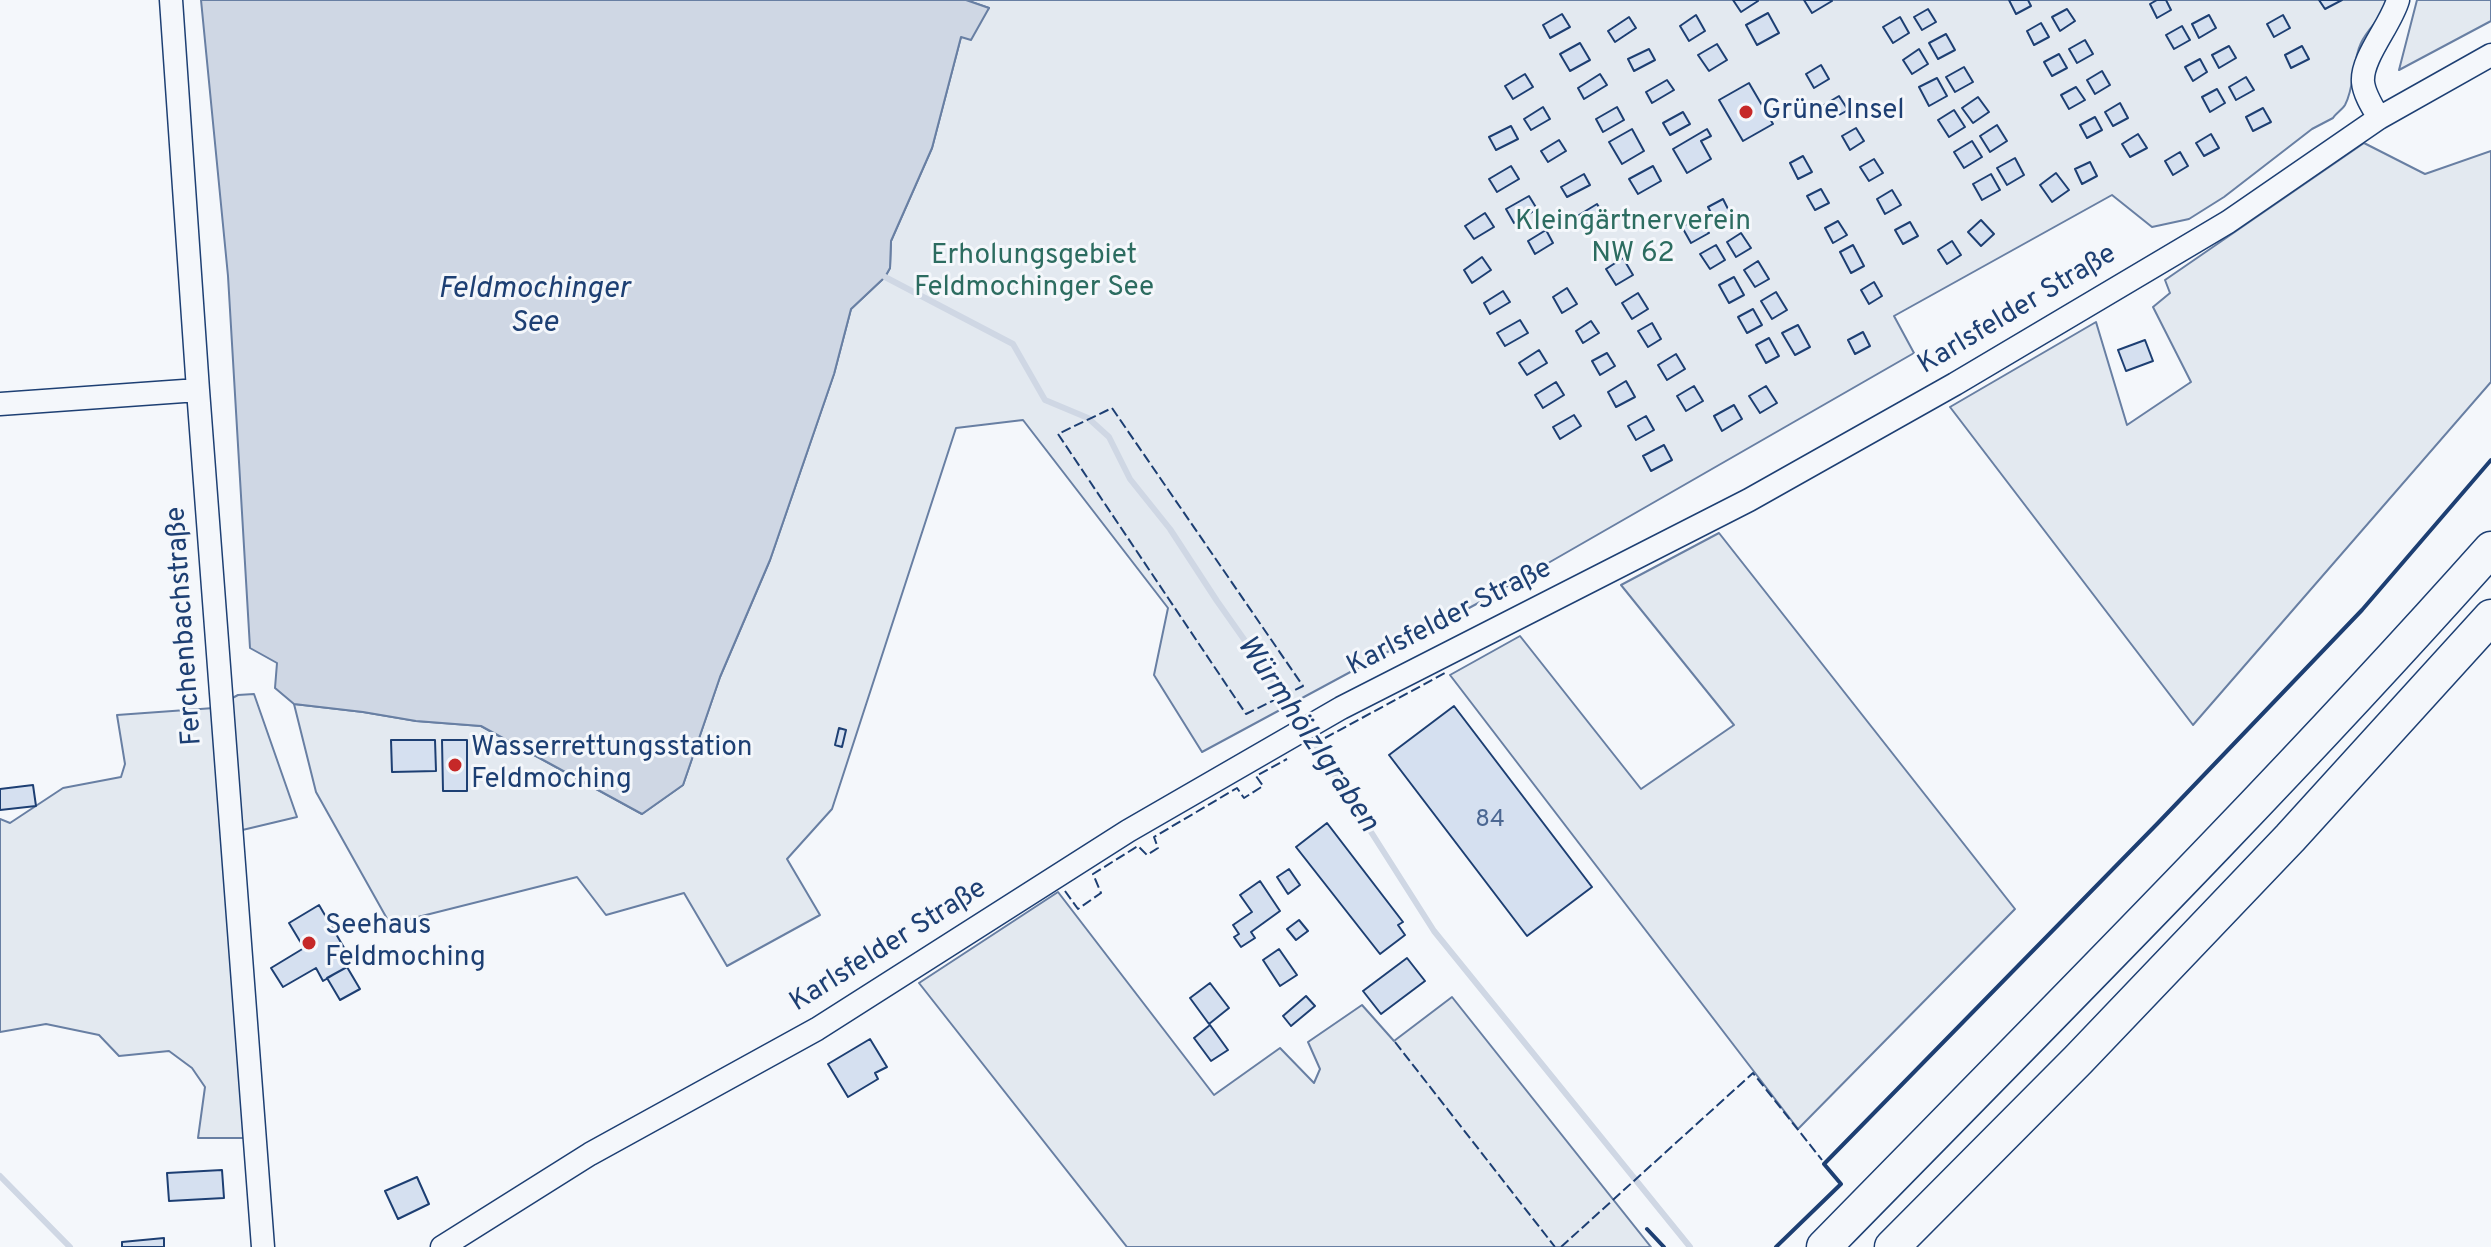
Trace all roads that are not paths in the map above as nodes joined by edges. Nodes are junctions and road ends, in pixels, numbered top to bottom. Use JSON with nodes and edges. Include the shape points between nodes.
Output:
{"nodes":[{"id":1,"x":171,"y":0,"type":"edge"},
{"id":2,"x":2398,"y":0,"type":"edge"},
{"id":3,"x":2491,"y":55,"type":"edge"},
{"id":4,"x":2379,"y":118,"type":"junction"},
{"id":5,"x":198,"y":390,"type":"junction"},
{"id":6,"x":0,"y":404,"type":"edge"},
{"id":7,"x":2491,"y":549,"type":"edge"},
{"id":8,"x":2491,"y":617,"type":"edge"},
{"id":9,"x":263,"y":1247,"type":"edge"},
{"id":10,"x":442,"y":1247,"type":"edge"},
{"id":11,"x":1824,"y":1247,"type":"edge"},
{"id":12,"x":1892,"y":1247,"type":"edge"}],
"edges":[{"from":1,"to":5,"type":"street","name":"Ferchenbachstraße"},
{"from":2,"to":4,"type":"street","via":[[2364,74]]},
{"from":3,"to":4,"type":"street","name":"Karlsfelder Straße"},
{"from":4,"to":10,"type":"street","name":"Karlsfelder Straße","via":[[2228,222],[1955,384],[1749,500],[1286,739],[1128,831],[817,1029],[590,1154]]},
{"from":5,"to":6,"type":"street"},
{"from":5,"to":9,"type":"street","name":"Ferchenbachstraße"},
{"from":7,"to":11,"type":"highway","via":[[2384,669]]},
{"from":8,"to":12,"type":"highway","via":[[2290,838]]}]}
